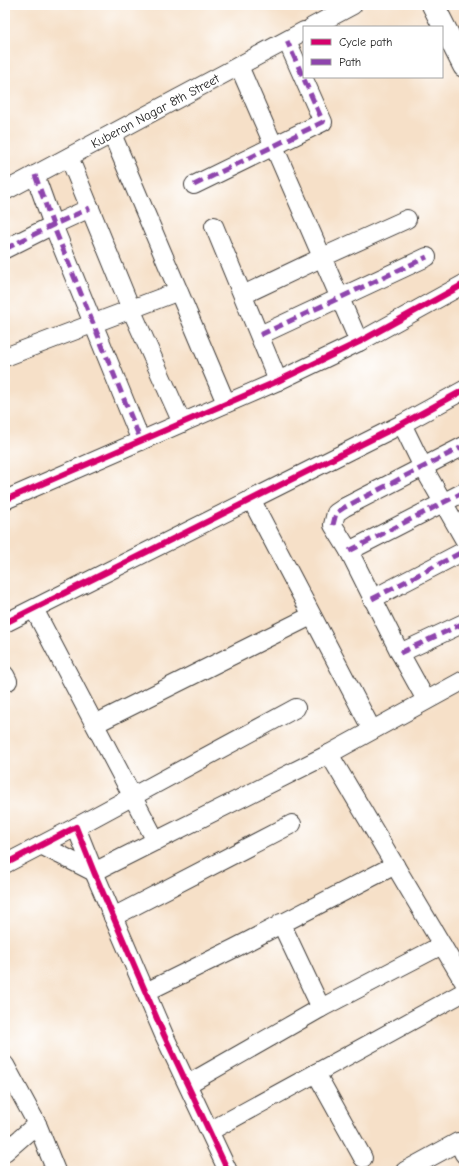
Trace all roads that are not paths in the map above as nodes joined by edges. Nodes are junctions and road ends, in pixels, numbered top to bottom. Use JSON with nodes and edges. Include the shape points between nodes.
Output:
{"nodes":[{"id":1,"x":353,"y":5,"type":"edge"},
{"id":2,"x":433,"y":5,"type":"edge"},
{"id":3,"x":314,"y":26,"type":"edge"},
{"id":4,"x":303,"y":32,"type":"edge"},
{"id":5,"x":287,"y":41,"type":"junction"},
{"id":6,"x":239,"y":66,"type":"junction"},
{"id":7,"x":464,"y":66,"type":"edge"},
{"id":8,"x":303,"y":77,"type":"edge"},
{"id":9,"x":303,"y":78,"type":"edge"},
{"id":10,"x":112,"y":134,"type":"junction"},
{"id":11,"x":274,"y":146,"type":"junction"},
{"id":12,"x":69,"y":157,"type":"junction"},
{"id":13,"x":34,"y":175,"type":"junction"},
{"id":14,"x":194,"y":186,"type":"dead end"},
{"id":15,"x":5,"y":191,"type":"edge"},
{"id":16,"x":90,"y":208,"type":"junction"},
{"id":17,"x":407,"y":219,"type":"dead end"},
{"id":18,"x":53,"y":225,"type":"junction"},
{"id":19,"x":214,"y":226,"type":"dead end"},
{"id":20,"x":5,"y":249,"type":"edge"},
{"id":21,"x":323,"y":257,"type":"junction"},
{"id":22,"x":427,"y":257,"type":"dead end"},
{"id":23,"x":464,"y":284,"type":"edge"},
{"id":24,"x":178,"y":291,"type":"junction"},
{"id":25,"x":243,"y":295,"type":"junction"},
{"id":26,"x":341,"y":298,"type":"junction"},
{"id":27,"x":131,"y":309,"type":"junction"},
{"id":28,"x":93,"y":323,"type":"junction"},
{"id":29,"x":260,"y":335,"type":"junction"},
{"id":30,"x":359,"y":342,"type":"junction"},
{"id":31,"x":5,"y":357,"type":"edge"},
{"id":32,"x":278,"y":381,"type":"junction"},
{"id":33,"x":464,"y":390,"type":"edge"},
{"id":34,"x":226,"y":403,"type":"junction"},
{"id":35,"x":182,"y":423,"type":"junction"},
{"id":36,"x":402,"y":424,"type":"junction"},
{"id":37,"x":141,"y":441,"type":"junction"},
{"id":38,"x":464,"y":446,"type":"edge"},
{"id":39,"x":423,"y":467,"type":"junction"},
{"id":40,"x":464,"y":492,"type":"edge"},
{"id":41,"x":251,"y":499,"type":"junction"},
{"id":42,"x":5,"y":500,"type":"edge"},
{"id":43,"x":443,"y":504,"type":"junction"},
{"id":44,"x":464,"y":539,"type":"edge"},
{"id":45,"x":349,"y":551,"type":"junction"},
{"id":46,"x":464,"y":551,"type":"edge"},
{"id":47,"x":372,"y":599,"type":"junction"},
{"id":48,"x":34,"y":609,"type":"junction"},
{"id":49,"x":311,"y":616,"type":"junction"},
{"id":50,"x":464,"y":622,"type":"edge"},
{"id":51,"x":5,"y":623,"type":"edge"},
{"id":52,"x":400,"y":653,"type":"junction"},
{"id":53,"x":5,"y":675,"type":"edge"},
{"id":54,"x":464,"y":680,"type":"edge"},
{"id":55,"x":5,"y":682,"type":"edge"},
{"id":56,"x":426,"y":700,"type":"junction"},
{"id":57,"x":296,"y":708,"type":"dead end"},
{"id":58,"x":94,"y":724,"type":"junction"},
{"id":59,"x":372,"y":730,"type":"junction"},
{"id":60,"x":329,"y":754,"type":"junction"},
{"id":61,"x":132,"y":796,"type":"junction"},
{"id":62,"x":292,"y":824,"type":"dead end"},
{"id":63,"x":76,"y":827,"type":"junction"},
{"id":64,"x":156,"y":841,"type":"junction"},
{"id":65,"x":41,"y":845,"type":"junction"},
{"id":66,"x":5,"y":864,"type":"edge"},
{"id":67,"x":395,"y":865,"type":"junction"},
{"id":68,"x":94,"y":872,"type":"junction"},
{"id":69,"x":113,"y":917,"type":"junction"},
{"id":70,"x":281,"y":923,"type":"junction"},
{"id":71,"x":442,"y":945,"type":"junction"},
{"id":72,"x":464,"y":982,"type":"edge"},
{"id":73,"x":146,"y":992,"type":"junction"},
{"id":74,"x":464,"y":992,"type":"edge"},
{"id":75,"x":321,"y":1008,"type":"junction"},
{"id":76,"x":5,"y":1065,"type":"edge"},
{"id":77,"x":316,"y":1073,"type":"junction"},
{"id":78,"x":188,"y":1084,"type":"junction"},
{"id":79,"x":37,"y":1124,"type":"junction"},
{"id":80,"x":210,"y":1131,"type":"junction"},
{"id":81,"x":462,"y":1145,"type":"edge"},
{"id":82,"x":5,"y":1152,"type":"edge"},
{"id":83,"x":363,"y":1158,"type":"dead end"},
{"id":84,"x":414,"y":1169,"type":"edge"},
{"id":85,"x":56,"y":1171,"type":"edge"},
{"id":86,"x":228,"y":1171,"type":"edge"}],
"edges":[{"from":1,"to":3,"type":"street"},
{"from":2,"to":7,"type":"main road"},
{"from":4,"to":5,"type":"street","name":"Kuberan Nagar 8th Street"},
{"from":5,"to":6,"type":"street","name":"Kuberan Nagar 8th Street"},
{"from":5,"to":8,"type":"street"},
{"from":6,"to":10,"type":"street","name":"Kuberan Nagar 8th Street"},
{"from":6,"to":11,"type":"street"},
{"from":9,"to":11,"type":"street","via":[[323,122]]},
{"from":10,"to":12,"type":"street","name":"Kuberan Nagar 8th Street"},
{"from":10,"to":24,"type":"street"},
{"from":11,"to":14,"type":"street"},
{"from":11,"to":21,"type":"street"},
{"from":12,"to":13,"type":"street","name":"Kuberan Nagar 8th Street"},
{"from":12,"to":16,"type":"street"},
{"from":13,"to":15,"type":"street","name":"Kuberan Nagar 8th Street"},
{"from":13,"to":18,"type":"street"},
{"from":16,"to":18,"type":"street"},
{"from":16,"to":27,"type":"street"},
{"from":17,"to":21,"type":"street"},
{"from":18,"to":20,"type":"street"},
{"from":18,"to":28,"type":"street"},
{"from":19,"to":25,"type":"street"},
{"from":21,"to":25,"type":"street"},
{"from":21,"to":26,"type":"street"},
{"from":22,"to":26,"type":"street"},
{"from":23,"to":30,"type":"street"},
{"from":24,"to":27,"type":"street"},
{"from":24,"to":34,"type":"street"},
{"from":25,"to":29,"type":"street"},
{"from":26,"to":29,"type":"street"},
{"from":26,"to":30,"type":"street"},
{"from":27,"to":28,"type":"street"},
{"from":27,"to":35,"type":"street"},
{"from":28,"to":31,"type":"street"},
{"from":28,"to":37,"type":"street"},
{"from":29,"to":32,"type":"street"},
{"from":30,"to":32,"type":"street"},
{"from":32,"to":34,"type":"street"},
{"from":33,"to":36,"type":"street"},
{"from":34,"to":35,"type":"street"},
{"from":35,"to":37,"type":"street"},
{"from":36,"to":39,"type":"street"},
{"from":36,"to":41,"type":"street"},
{"from":37,"to":42,"type":"street"},
{"from":38,"to":39,"type":"street"},
{"from":39,"to":43,"type":"street"},
{"from":39,"to":45,"type":"street","via":[[336,513],[333,525]]},
{"from":40,"to":43,"type":"street"},
{"from":41,"to":48,"type":"street"},
{"from":41,"to":49,"type":"street"},
{"from":43,"to":44,"type":"street"},
{"from":43,"to":45,"type":"street"},
{"from":45,"to":47,"type":"street"},
{"from":46,"to":47,"type":"street"},
{"from":47,"to":52,"type":"street"},
{"from":48,"to":51,"type":"street"},
{"from":48,"to":58,"type":"street"},
{"from":49,"to":58,"type":"street"},
{"from":49,"to":59,"type":"street"},
{"from":50,"to":52,"type":"street"},
{"from":52,"to":56,"type":"street"},
{"from":53,"to":55,"type":"street","via":[[8,681]]},
{"from":54,"to":56,"type":"street"},
{"from":56,"to":59,"type":"street"},
{"from":57,"to":61,"type":"street"},
{"from":58,"to":61,"type":"street"},
{"from":59,"to":60,"type":"street"},
{"from":60,"to":64,"type":"street"},
{"from":60,"to":67,"type":"street"},
{"from":61,"to":63,"type":"street"},
{"from":61,"to":64,"type":"street"},
{"from":62,"to":69,"type":"street"},
{"from":63,"to":65,"type":"street"},
{"from":63,"to":68,"type":"street"},
{"from":64,"to":68,"type":"street"},
{"from":65,"to":66,"type":"street"},
{"from":65,"to":68,"type":"street"},
{"from":67,"to":70,"type":"street"},
{"from":67,"to":71,"type":"street"},
{"from":68,"to":69,"type":"street"},
{"from":69,"to":73,"type":"street"},
{"from":70,"to":73,"type":"street"},
{"from":70,"to":75,"type":"street"},
{"from":71,"to":72,"type":"street"},
{"from":71,"to":75,"type":"street"},
{"from":73,"to":78,"type":"street"},
{"from":74,"to":77,"type":"street"},
{"from":75,"to":78,"type":"street"},
{"from":76,"to":79,"type":"street"},
{"from":77,"to":80,"type":"street"},
{"from":77,"to":83,"type":"street"},
{"from":78,"to":80,"type":"street"},
{"from":79,"to":82,"type":"street"},
{"from":79,"to":85,"type":"street"},
{"from":80,"to":86,"type":"street"},
{"from":81,"to":84,"type":"street"}]}
